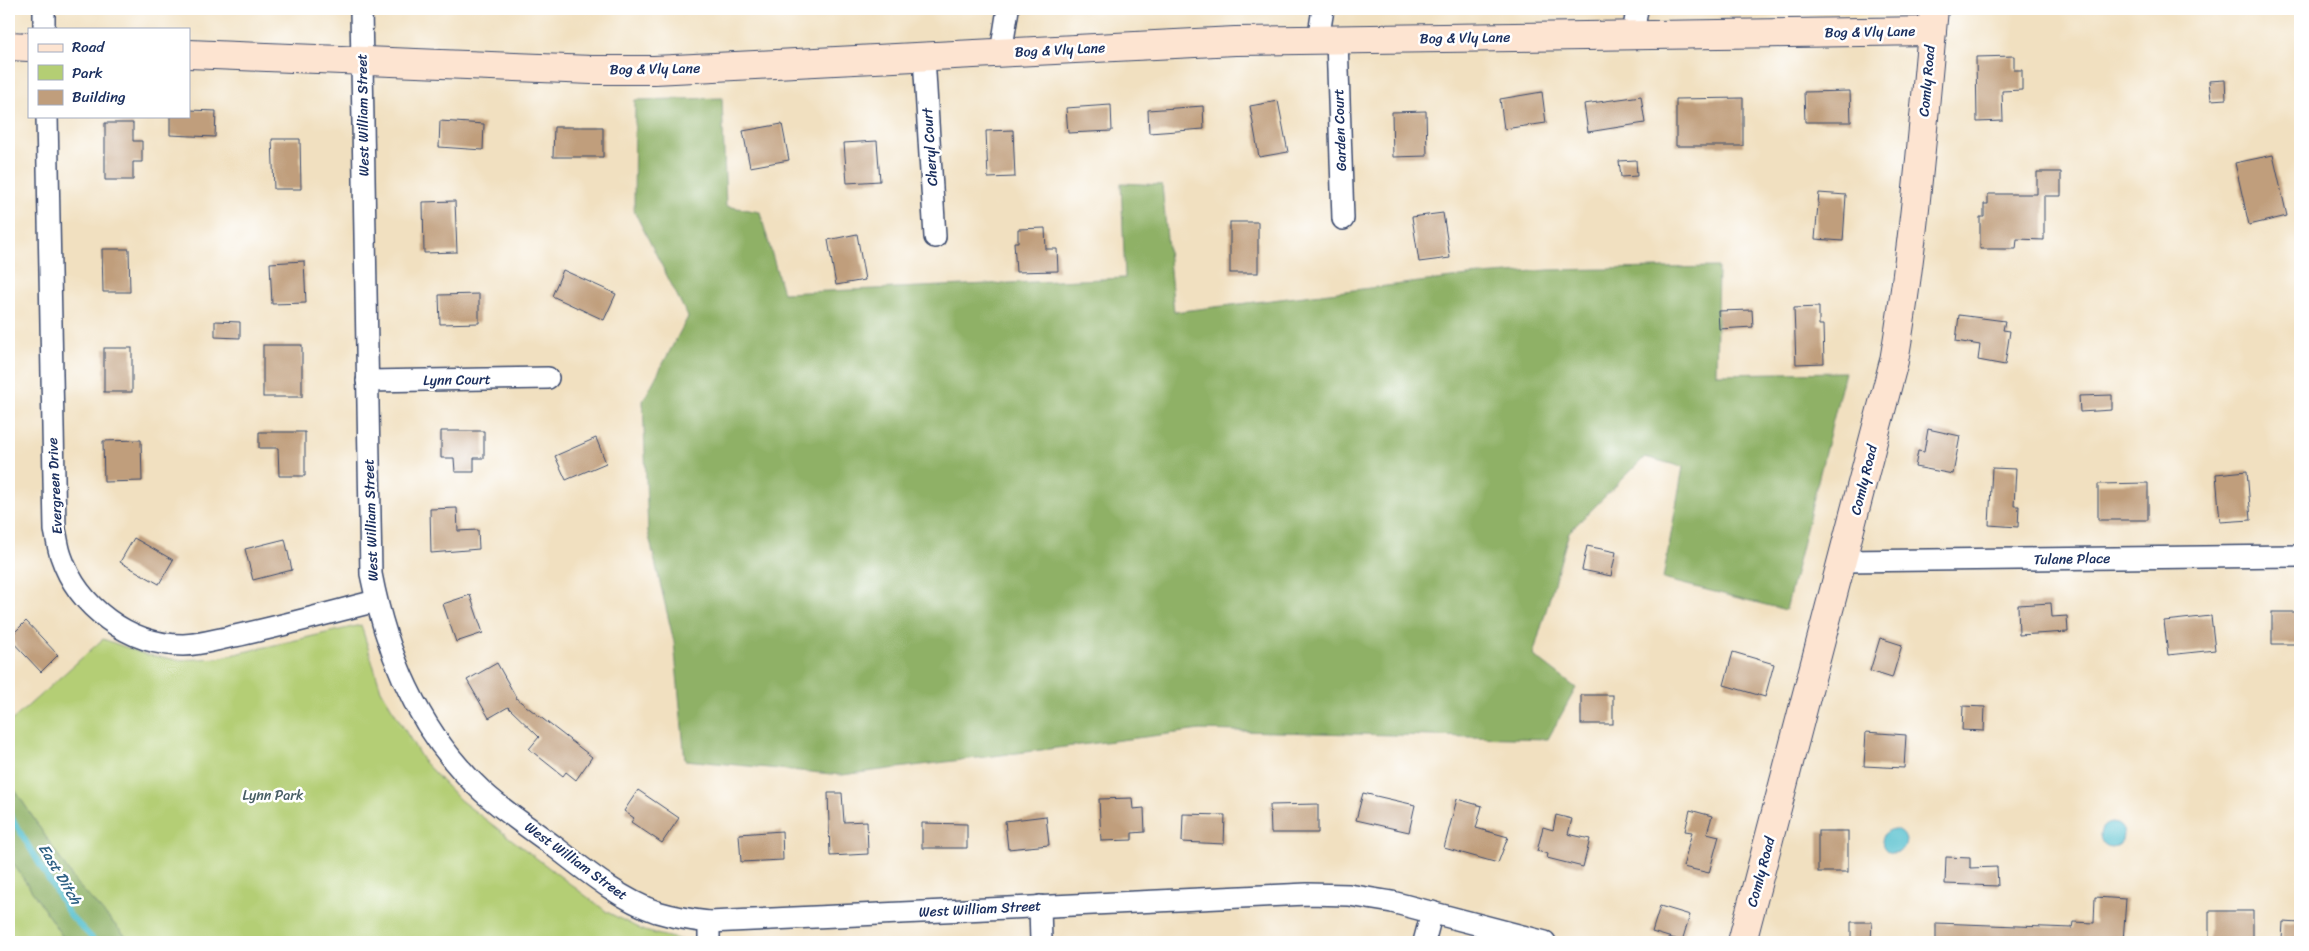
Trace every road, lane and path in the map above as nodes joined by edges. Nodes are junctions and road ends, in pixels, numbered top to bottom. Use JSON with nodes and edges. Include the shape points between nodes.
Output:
{"nodes":[{"id":1,"x":44,"y":9,"type":"edge"},
{"id":2,"x":361,"y":9,"type":"edge"},
{"id":3,"x":1008,"y":9,"type":"edge"},
{"id":4,"x":1323,"y":9,"type":"edge"},
{"id":5,"x":1637,"y":9,"type":"edge"},
{"id":6,"x":1933,"y":20,"type":"edge"},
{"id":7,"x":44,"y":28,"type":"edge"},
{"id":8,"x":1633,"y":36,"type":"junction"},
{"id":9,"x":1327,"y":40,"type":"junction"},
{"id":10,"x":9,"y":46,"type":"edge"},
{"id":11,"x":28,"y":47,"type":"edge"},
{"id":12,"x":1001,"y":53,"type":"junction"},
{"id":13,"x":190,"y":54,"type":"edge"},
{"id":14,"x":924,"y":57,"type":"junction"},
{"id":15,"x":362,"y":61,"type":"junction"},
{"id":16,"x":47,"y":118,"type":"edge"},
{"id":17,"x":1343,"y":219,"type":"dead end"},
{"id":18,"x":936,"y":237,"type":"dead end"},
{"id":19,"x":548,"y":378,"type":"dead end"},
{"id":20,"x":367,"y":381,"type":"junction"},
{"id":21,"x":2300,"y":556,"type":"edge"},
{"id":22,"x":1843,"y":561,"type":"junction"},
{"id":23,"x":376,"y":601,"type":"junction"},
{"id":24,"x":1040,"y":906,"type":"junction"},
{"id":25,"x":1432,"y":912,"type":"junction"},
{"id":26,"x":709,"y":932,"type":"edge"},
{"id":27,"x":1041,"y":942,"type":"edge"},
{"id":28,"x":1424,"y":942,"type":"edge"},
{"id":29,"x":1545,"y":942,"type":"edge"},
{"id":30,"x":1742,"y":942,"type":"edge"}],
"edges":[{"from":1,"to":7,"type":"street"},
{"from":2,"to":15,"type":"street","name":"West William Street"},
{"from":3,"to":12,"type":"street"},
{"from":4,"to":9,"type":"street","name":"Garden Court"},
{"from":5,"to":8,"type":"street"},
{"from":6,"to":8,"type":"street","name":"Bog & Vly Lane"},
{"from":6,"to":22,"type":"street","name":"Comly Road","via":[[1906,292],[1894,362]]},
{"from":8,"to":9,"type":"street","name":"Bog & Vly Lane"},
{"from":9,"to":12,"type":"street","name":"Bog & Vly Lane","via":[[1235,41]]},
{"from":9,"to":17,"type":"street","name":"Garden Court"},
{"from":10,"to":11,"type":"street"},
{"from":12,"to":14,"type":"street","name":"Bog & Vly Lane"},
{"from":13,"to":15,"type":"street","name":"Bog & Vly Lane"},
{"from":14,"to":15,"type":"street","name":"Bog & Vly Lane","via":[[654,70]]},
{"from":14,"to":18,"type":"street","name":"Cheryl Court"},
{"from":15,"to":20,"type":"street","name":"West William Street"},
{"from":16,"to":23,"type":"street","name":"Evergreen Drive","via":[[55,530],[61,556],[72,580],[107,619],[130,633],[155,642],[181,645],[252,632]]},
{"from":19,"to":20,"type":"street","name":"Lynn Court"},
{"from":20,"to":23,"type":"street","name":"West William Street","via":[[369,533]]},
{"from":21,"to":22,"type":"street","name":"Tulane Place"},
{"from":22,"to":30,"type":"street","name":"Comly Road"},
{"from":23,"to":26,"type":"street","name":"West William Street","via":[[394,662],[411,699],[456,764],[484,793],[589,873],[632,900]]},
{"from":24,"to":25,"type":"street","name":"West William Street","via":[[1306,894],[1348,895]]},
{"from":24,"to":26,"type":"street","name":"West William Street"},
{"from":24,"to":27,"type":"street"},
{"from":25,"to":28,"type":"street"},
{"from":25,"to":29,"type":"street","name":"West William Street"}]}
